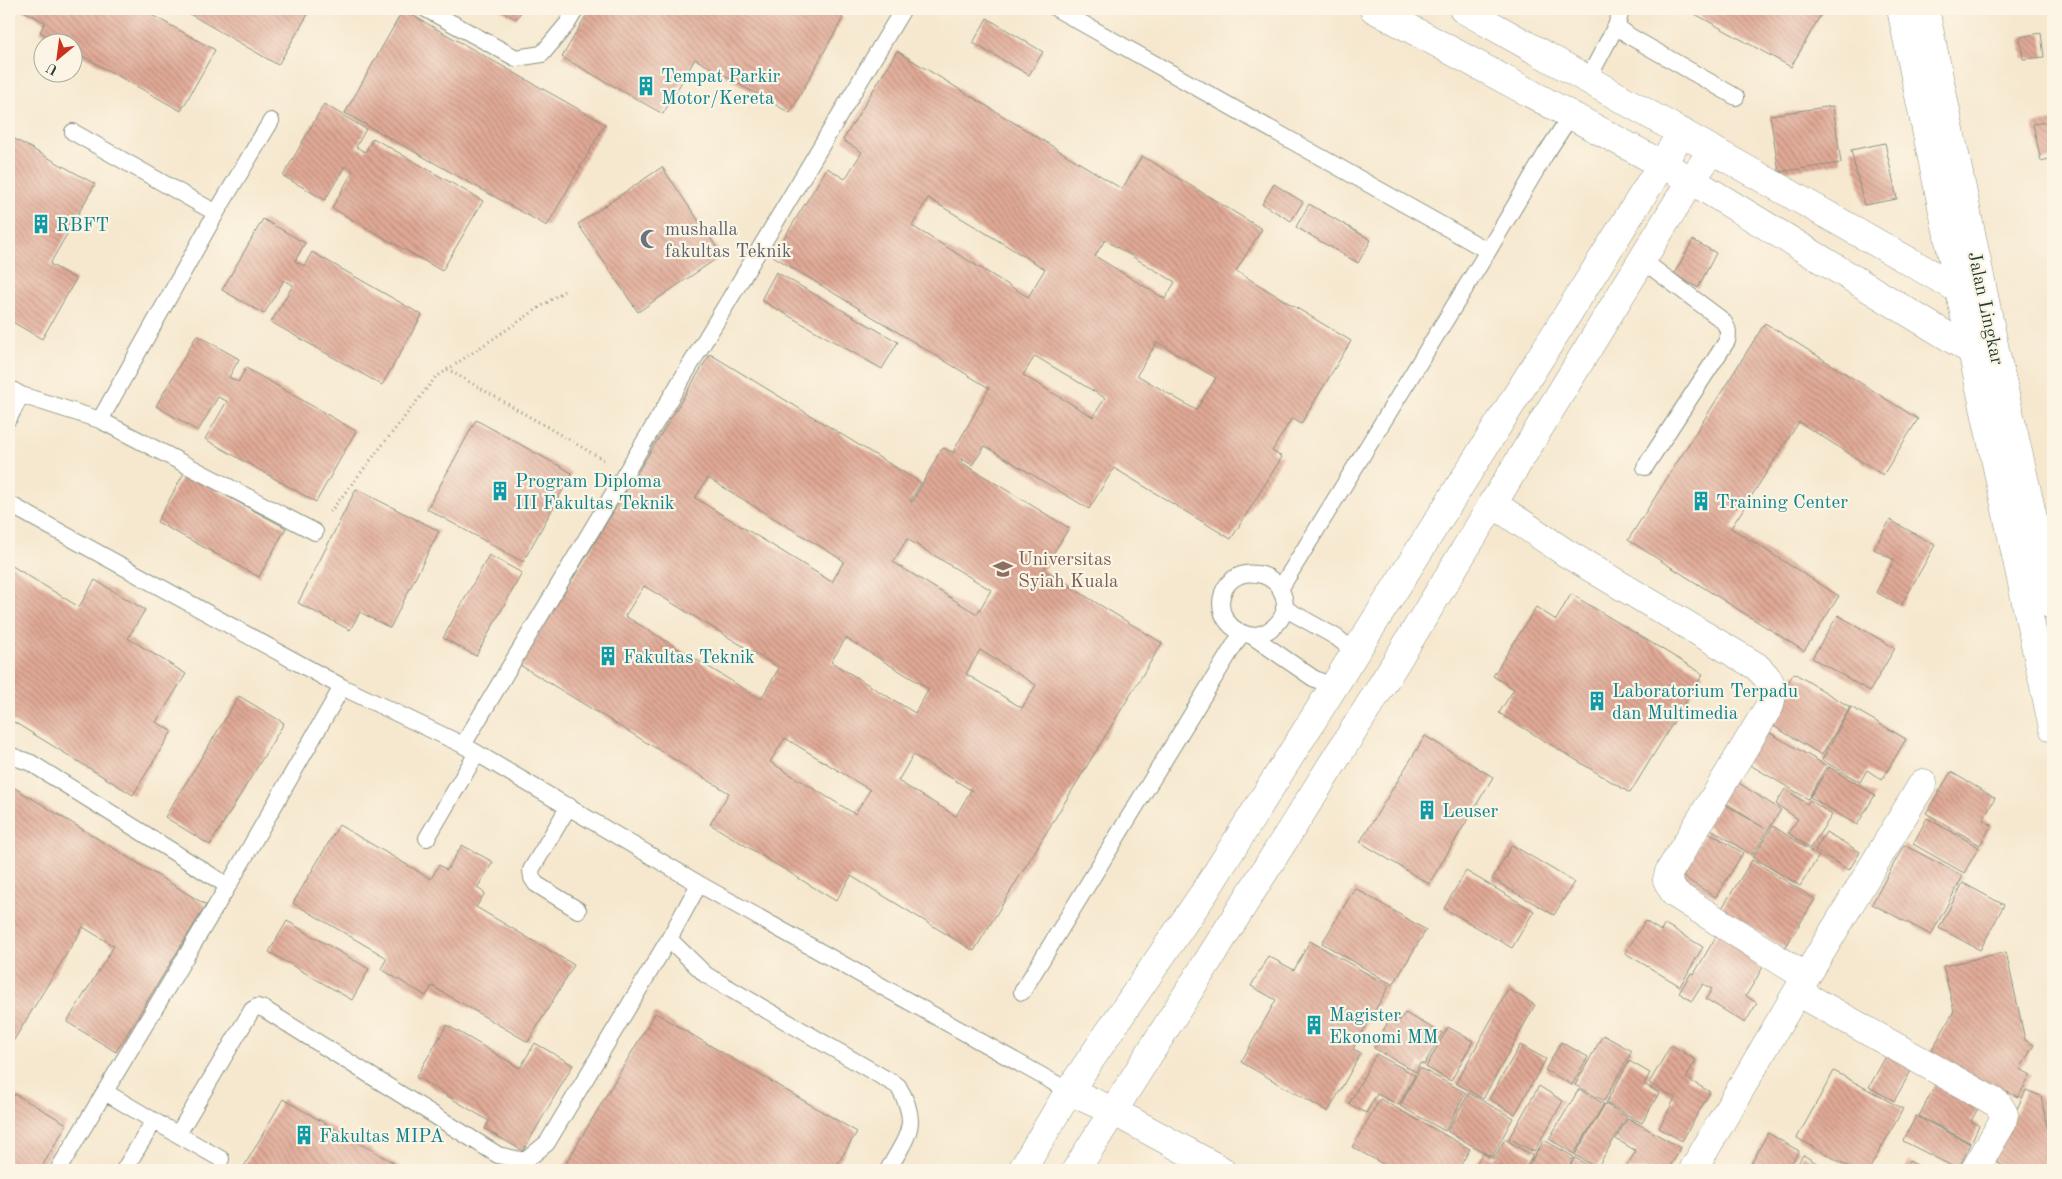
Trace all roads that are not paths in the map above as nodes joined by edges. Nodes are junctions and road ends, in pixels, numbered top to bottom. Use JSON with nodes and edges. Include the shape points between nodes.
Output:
{"nodes":[{"id":1,"x":426,"y":9,"type":"edge"},
{"id":2,"x":576,"y":9,"type":"edge"},
{"id":3,"x":903,"y":9,"type":"edge"},
{"id":4,"x":1057,"y":9,"type":"edge"},
{"id":5,"x":1374,"y":9,"type":"edge"},
{"id":6,"x":1463,"y":9,"type":"edge"},
{"id":7,"x":1622,"y":9,"type":"edge"},
{"id":8,"x":1901,"y":9,"type":"edge"},
{"id":9,"x":1925,"y":9,"type":"edge"},
{"id":10,"x":1616,"y":26,"type":"junction"},
{"id":11,"x":1588,"y":79,"type":"junction"},
{"id":12,"x":1736,"y":97,"type":"dead end"},
{"id":13,"x":1571,"y":115,"type":"junction"},
{"id":14,"x":271,"y":121,"type":"dead end"},
{"id":15,"x":73,"y":132,"type":"dead end"},
{"id":16,"x":1682,"y":132,"type":"junction"},
{"id":17,"x":1713,"y":150,"type":"junction"},
{"id":18,"x":1662,"y":164,"type":"junction"},
{"id":19,"x":1691,"y":180,"type":"junction"},
{"id":20,"x":216,"y":213,"type":"junction"},
{"id":21,"x":1488,"y":251,"type":"junction"},
{"id":22,"x":1642,"y":260,"type":"junction"},
{"id":23,"x":1973,"y":294,"type":"junction"},
{"id":24,"x":1972,"y":351,"type":"junction"},
{"id":25,"x":1997,"y":359,"type":"junction"},
{"id":26,"x":15,"y":392,"type":"edge"},
{"id":27,"x":9,"y":418,"type":"edge"},
{"id":28,"x":100,"y":420,"type":"junction"},
{"id":29,"x":1646,"y":467,"type":"dead end"},
{"id":30,"x":1492,"y":503,"type":"junction"},
{"id":31,"x":9,"y":504,"type":"edge"},
{"id":32,"x":315,"y":532,"type":"road end"},
{"id":33,"x":1280,"y":588,"type":"junction"},
{"id":34,"x":2053,"y":606,"type":"edge"},
{"id":35,"x":1284,"y":608,"type":"junction"},
{"id":36,"x":1246,"y":635,"type":"junction"},
{"id":37,"x":1343,"y":671,"type":"junction"},
{"id":38,"x":342,"y":687,"type":"junction"},
{"id":39,"x":1377,"y":693,"type":"junction"},
{"id":40,"x":2053,"y":728,"type":"edge"},
{"id":41,"x":470,"y":749,"type":"junction"},
{"id":42,"x":9,"y":755,"type":"edge"},
{"id":43,"x":1923,"y":783,"type":"dead end"},
{"id":44,"x":569,"y":806,"type":"junction"},
{"id":45,"x":427,"y":838,"type":"dead end"},
{"id":46,"x":699,"y":884,"type":"junction"},
{"id":47,"x":228,"y":886,"type":"junction"},
{"id":48,"x":578,"y":910,"type":"dead end"},
{"id":49,"x":669,"y":940,"type":"junction"},
{"id":50,"x":1802,"y":984,"type":"junction"},
{"id":51,"x":1022,"y":992,"type":"dead end"},
{"id":52,"x":1069,"y":1091,"type":"junction"},
{"id":53,"x":106,"y":1092,"type":"junction"},
{"id":54,"x":1114,"y":1111,"type":"junction"},
{"id":55,"x":154,"y":1121,"type":"junction"},
{"id":56,"x":178,"y":1134,"type":"junction"},
{"id":57,"x":221,"y":1159,"type":"dead end"},
{"id":58,"x":58,"y":1170,"type":"edge"},
{"id":59,"x":124,"y":1170,"type":"edge"},
{"id":60,"x":888,"y":1170,"type":"edge"},
{"id":61,"x":1022,"y":1170,"type":"edge"},
{"id":62,"x":1076,"y":1170,"type":"edge"},
{"id":63,"x":1221,"y":1170,"type":"edge"},
{"id":64,"x":1693,"y":1170,"type":"edge"},
{"id":65,"x":1975,"y":1170,"type":"edge"}],
"edges":[{"from":1,"to":2,"type":"lane","via":[[516,58],[542,54]]},
{"from":3,"to":41,"type":"lane","via":[[476,721]]},
{"from":4,"to":21,"type":"lane"},
{"from":5,"to":13,"type":"street"},
{"from":6,"to":11,"type":"street"},
{"from":7,"to":10,"type":"lane"},
{"from":8,"to":23,"type":"street"},
{"from":9,"to":23,"type":"street","name":"Jalan Lingkar"},
{"from":10,"to":11,"type":"lane"},
{"from":10,"to":12,"type":"lane","via":[[1631,38]]},
{"from":11,"to":13,"type":"street"},
{"from":11,"to":16,"type":"street"},
{"from":13,"to":18,"type":"street"},
{"from":13,"to":21,"type":"lane"},
{"from":14,"to":20,"type":"lane"},
{"from":15,"to":20,"type":"lane"},
{"from":16,"to":17,"type":"street"},
{"from":16,"to":18,"type":"street"},
{"from":17,"to":19,"type":"street"},
{"from":17,"to":23,"type":"street"},
{"from":18,"to":19,"type":"street"},
{"from":18,"to":37,"type":"street"},
{"from":19,"to":22,"type":"street"},
{"from":19,"to":24,"type":"street"},
{"from":20,"to":28,"type":"lane"},
{"from":21,"to":33,"type":"lane"},
{"from":22,"to":29,"type":"lane","via":[[1722,320],[1729,334]]},
{"from":22,"to":30,"type":"street"},
{"from":23,"to":24,"type":"street"},
{"from":23,"to":25,"type":"street","name":"Jalan Lingkar"},
{"from":24,"to":25,"type":"street"},
{"from":24,"to":40,"type":"street"},
{"from":25,"to":34,"type":"street","name":"Jalan Lingkar"},
{"from":26,"to":27,"type":"lane"},
{"from":26,"to":28,"type":"lane"},
{"from":28,"to":32,"type":"lane"},
{"from":30,"to":39,"type":"street"},
{"from":30,"to":50,"type":"street","via":[[1566,553],[1756,666],[1772,684],[1770,705],[1667,880],[1675,894]]},
{"from":31,"to":38,"type":"lane"},
{"from":33,"to":35,"type":"lane"},
{"from":33,"to":36,"type":"lane","via":[[1264,575],[1252,573],[1242,574],[1225,588],[1221,609],[1225,619],[1232,628]]},
{"from":35,"to":36,"type":"lane","via":[[1282,617],[1270,631]]},
{"from":35,"to":37,"type":"lane","via":[[1336,637]]},
{"from":36,"to":37,"type":"lane","via":[[1313,678]]},
{"from":36,"to":51,"type":"lane"},
{"from":37,"to":39,"type":"street"},
{"from":37,"to":52,"type":"street","via":[[1206,890]]},
{"from":38,"to":41,"type":"lane"},
{"from":38,"to":47,"type":"lane"},
{"from":39,"to":54,"type":"street"},
{"from":41,"to":44,"type":"lane"},
{"from":41,"to":45,"type":"lane"},
{"from":42,"to":47,"type":"lane","via":[[32,763]]},
{"from":43,"to":50,"type":"street"},
{"from":44,"to":46,"type":"lane"},
{"from":44,"to":48,"type":"lane","via":[[531,870],[536,884]]},
{"from":46,"to":49,"type":"lane"},
{"from":46,"to":52,"type":"lane"},
{"from":47,"to":53,"type":"lane"},
{"from":49,"to":56,"type":"lane","via":[[547,1143],[525,1161],[498,1155],[257,1007],[252,1010]]},
{"from":49,"to":60,"type":"lane","via":[[706,975],[898,1086],[911,1119],[909,1134]]},
{"from":50,"to":64,"type":"street"},
{"from":50,"to":65,"type":"street","via":[[1998,1104],[2004,1114],[2002,1123]]},
{"from":52,"to":54,"type":"street"},
{"from":52,"to":61,"type":"street"},
{"from":53,"to":55,"type":"lane"},
{"from":53,"to":58,"type":"lane"},
{"from":54,"to":62,"type":"street"},
{"from":54,"to":63,"type":"street"},
{"from":55,"to":56,"type":"lane"},
{"from":55,"to":59,"type":"lane"},
{"from":56,"to":57,"type":"lane"}]}
